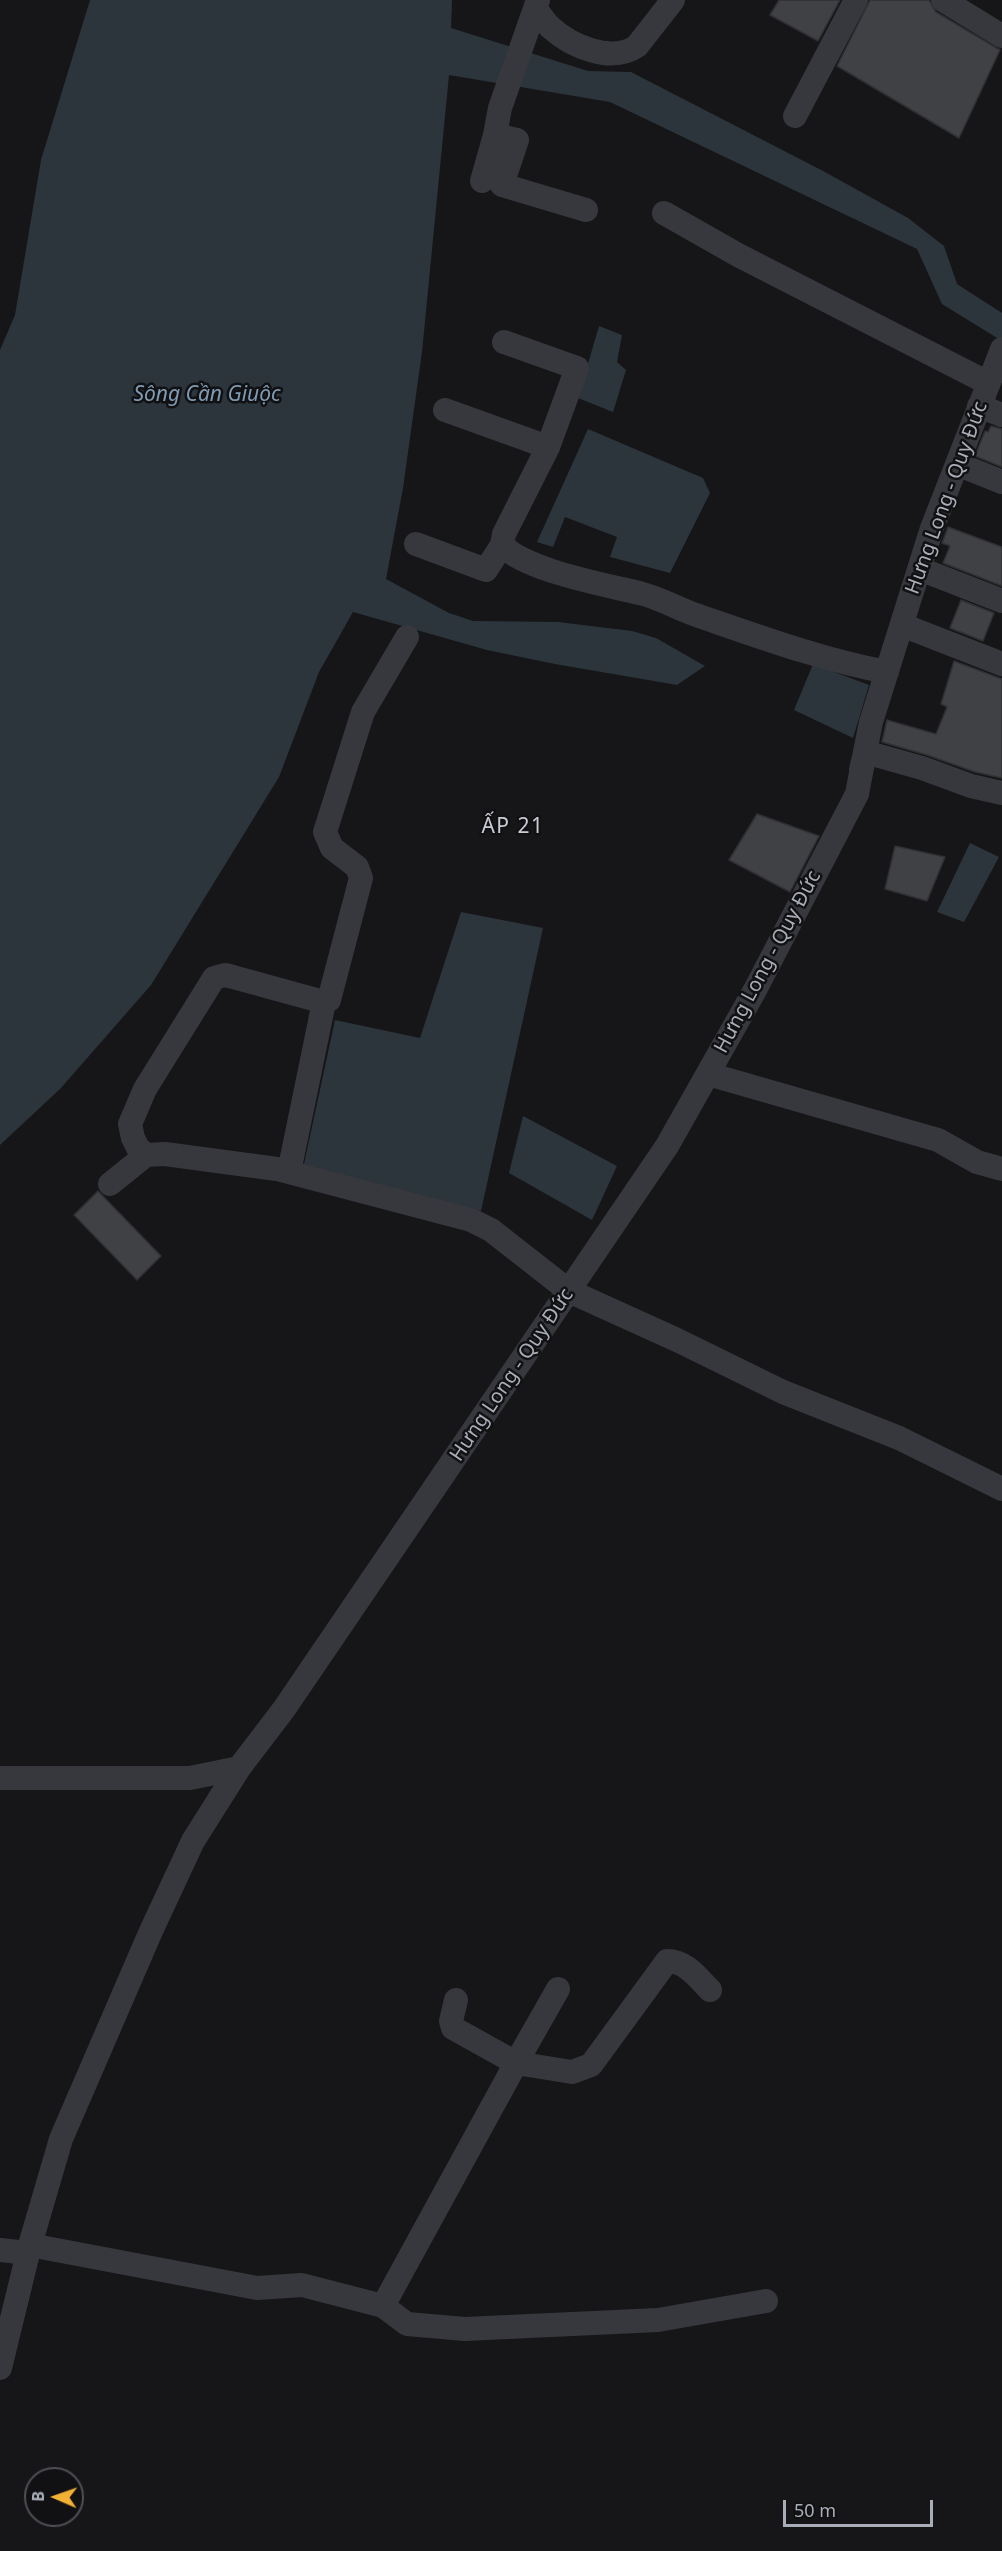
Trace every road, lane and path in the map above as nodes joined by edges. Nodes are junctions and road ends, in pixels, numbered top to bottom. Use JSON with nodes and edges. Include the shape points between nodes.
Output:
{"nodes":[{"id":1,"x":673,"y":0,"type":"edge"},
{"id":2,"x":856,"y":0,"type":"edge"},
{"id":3,"x":943,"y":0,"type":"edge"},
{"id":4,"x":536,"y":4,"type":"edge"},
{"id":5,"x":1002,"y":36,"type":"edge"},
{"id":6,"x":795,"y":116,"type":"dead end"},
{"id":7,"x":495,"y":135,"type":"junction"},
{"id":8,"x":482,"y":181,"type":"dead end"},
{"id":9,"x":586,"y":210,"type":"dead end"},
{"id":10,"x":664,"y":213,"type":"dead end"},
{"id":11,"x":504,"y":342,"type":"dead end"},
{"id":12,"x":1002,"y":349,"type":"edge"},
{"id":13,"x":988,"y":383,"type":"junction"},
{"id":14,"x":979,"y":406,"type":"junction"},
{"id":15,"x":445,"y":410,"type":"dead end"},
{"id":16,"x":1002,"y":415,"type":"edge"},
{"id":17,"x":548,"y":447,"type":"junction"},
{"id":18,"x":957,"y":464,"type":"junction"},
{"id":19,"x":1002,"y":482,"type":"edge"},
{"id":20,"x":416,"y":544,"type":"dead end"},
{"id":21,"x":502,"y":545,"type":"junction"},
{"id":22,"x":920,"y":568,"type":"junction"},
{"id":23,"x":1002,"y":601,"type":"edge"},
{"id":24,"x":902,"y":625,"type":"junction"},
{"id":25,"x":407,"y":637,"type":"dead end"},
{"id":26,"x":1002,"y":663,"type":"edge"},
{"id":27,"x":887,"y":672,"type":"junction"},
{"id":28,"x":863,"y":761,"type":"junction"},
{"id":29,"x":1002,"y":793,"type":"edge"},
{"id":30,"x":324,"y":1002,"type":"junction"},
{"id":31,"x":708,"y":1074,"type":"junction"},
{"id":32,"x":146,"y":1155,"type":"junction"},
{"id":33,"x":1002,"y":1169,"type":"edge"},
{"id":34,"x":289,"y":1172,"type":"junction"},
{"id":35,"x":110,"y":1184,"type":"dead end"},
{"id":36,"x":568,"y":1292,"type":"junction"},
{"id":37,"x":1002,"y":1489,"type":"edge"},
{"id":38,"x":239,"y":1768,"type":"junction"},
{"id":39,"x":0,"y":1778,"type":"edge"},
{"id":40,"x":558,"y":1989,"type":"dead end"},
{"id":41,"x":710,"y":1990,"type":"dead end"},
{"id":42,"x":456,"y":2000,"type":"dead end"},
{"id":43,"x":516,"y":2063,"type":"junction"},
{"id":44,"x":29,"y":2249,"type":"junction"},
{"id":45,"x":0,"y":2250,"type":"edge"},
{"id":46,"x":766,"y":2301,"type":"dead end"},
{"id":47,"x":383,"y":2306,"type":"junction"},
{"id":48,"x":0,"y":2368,"type":"edge"}],
"edges":[{"from":1,"to":4,"type":"street","via":[[637,46],[615,54],[567,39],[549,26]]},
{"from":2,"to":6,"type":"street"},
{"from":3,"to":5,"type":"street"},
{"from":4,"to":7,"type":"street","via":[[500,108]]},
{"from":7,"to":8,"type":"street"},
{"from":7,"to":9,"type":"street","via":[[517,140],[502,185]]},
{"from":10,"to":13,"type":"street"},
{"from":11,"to":17,"type":"street","via":[[578,368]]},
{"from":12,"to":13,"type":"street","name":"Hưng Long - Quy Đức"},
{"from":13,"to":14,"type":"street","name":"Hưng Long - Quy Đức"},
{"from":14,"to":16,"type":"street"},
{"from":14,"to":18,"type":"street","name":"Hưng Long - Quy Đức"},
{"from":15,"to":17,"type":"street"},
{"from":17,"to":21,"type":"street"},
{"from":18,"to":19,"type":"street"},
{"from":18,"to":22,"type":"street","name":"Hưng Long - Quy Đức"},
{"from":20,"to":21,"type":"street","via":[[486,570]]},
{"from":21,"to":27,"type":"street","via":[[549,569],[645,594],[817,655]]},
{"from":22,"to":23,"type":"street"},
{"from":22,"to":24,"type":"street","name":"Hưng Long - Quy Đức"},
{"from":24,"to":26,"type":"street"},
{"from":24,"to":27,"type":"street","name":"Hưng Long - Quy Đức"},
{"from":25,"to":30,"type":"street","via":[[363,712],[325,832],[332,848],[357,867],[361,878],[329,1000]]},
{"from":27,"to":28,"type":"street","name":"Hưng Long - Quy Đức"},
{"from":28,"to":29,"type":"street","via":[[922,768]]},
{"from":28,"to":31,"type":"street","name":"Hưng Long - Quy Đức","via":[[857,794]]},
{"from":30,"to":32,"type":"street","via":[[225,975],[214,978],[145,1089],[130,1124],[138,1148]]},
{"from":30,"to":34,"type":"street"},
{"from":31,"to":33,"type":"street","via":[[938,1140],[977,1162]]},
{"from":31,"to":36,"type":"street","name":"Hưng Long - Quy Đức","via":[[666,1146]]},
{"from":32,"to":34,"type":"street","via":[[165,1154]]},
{"from":32,"to":35,"type":"street"},
{"from":34,"to":36,"type":"street","via":[[471,1220],[491,1230]]},
{"from":36,"to":37,"type":"street","via":[[783,1392],[899,1438]]},
{"from":36,"to":38,"type":"street","name":"Hưng Long - Quy Đức","via":[[284,1709]]},
{"from":38,"to":39,"type":"street","via":[[190,1778]]},
{"from":38,"to":44,"type":"street","name":"Hưng Long - Quy Đức","via":[[193,1841],[151,1931],[61,2139]]},
{"from":40,"to":43,"type":"street"},
{"from":41,"to":43,"type":"street","via":[[684,1965],[667,1961],[591,2065],[566,2071]]},
{"from":42,"to":43,"type":"street","via":[[453,2028]]},
{"from":43,"to":47,"type":"street"},
{"from":44,"to":45,"type":"street"},
{"from":44,"to":47,"type":"street","via":[[257,2288],[302,2285]]},
{"from":44,"to":48,"type":"street","name":"Hưng Long - Quy Đức"},
{"from":46,"to":47,"type":"street","via":[[658,2320],[465,2329],[407,2324]]}]}
